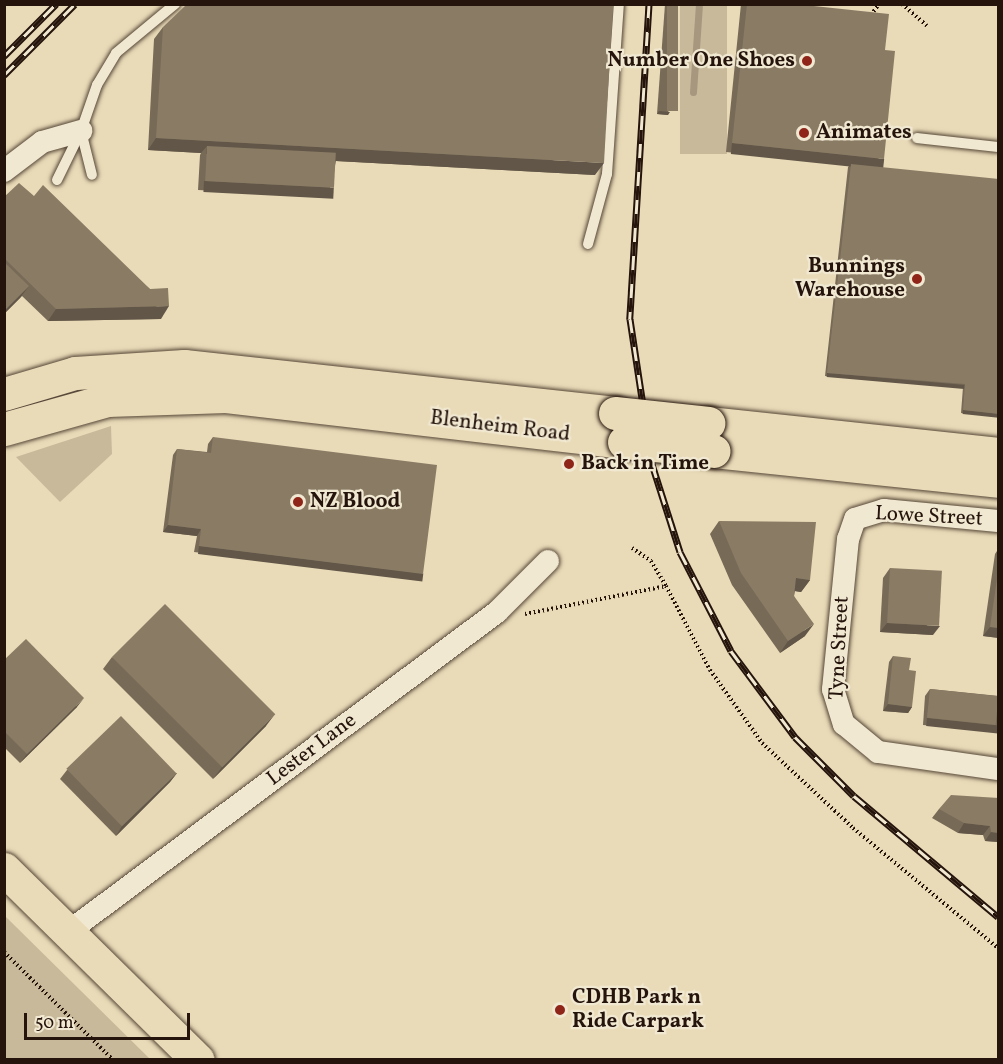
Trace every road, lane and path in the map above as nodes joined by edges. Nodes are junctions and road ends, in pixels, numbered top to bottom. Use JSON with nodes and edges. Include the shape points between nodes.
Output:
{"nodes":[{"id":1,"x":175,"y":4,"type":"edge"},
{"id":2,"x":619,"y":4,"type":"edge"},
{"id":3,"x":879,"y":4,"type":"edge"},
{"id":4,"x":902,"y":4,"type":"edge"},
{"id":5,"x":861,"y":14,"type":"edge"},
{"id":6,"x":927,"y":26,"type":"dead end"},
{"id":7,"x":81,"y":131,"type":"junction"},
{"id":8,"x":917,"y":138,"type":"dead end"},
{"id":9,"x":999,"y":147,"type":"edge"},
{"id":10,"x":4,"y":171,"type":"edge"},
{"id":11,"x":92,"y":175,"type":"dead end"},
{"id":12,"x":57,"y":180,"type":"dead end"},
{"id":13,"x":588,"y":244,"type":"dead end"},
{"id":14,"x":4,"y":394,"type":"edge"},
{"id":15,"x":619,"y":427,"type":"junction"},
{"id":16,"x":4,"y":429,"type":"edge"},
{"id":17,"x":711,"y":437,"type":"junction"},
{"id":18,"x":999,"y":454,"type":"edge"},
{"id":19,"x":999,"y":481,"type":"edge"},
{"id":20,"x":860,"y":516,"type":"joint"},
{"id":21,"x":999,"y":521,"type":"edge"},
{"id":22,"x":632,"y":548,"type":"dead end"},
{"id":23,"x":548,"y":561,"type":"dead end"},
{"id":24,"x":666,"y":586,"type":"junction"},
{"id":25,"x":497,"y":612,"type":"junction"},
{"id":26,"x":999,"y":769,"type":"edge"},
{"id":27,"x":4,"y":846,"type":"edge"},
{"id":28,"x":4,"y":869,"type":"edge"},
{"id":29,"x":68,"y":932,"type":"junction"},
{"id":30,"x":999,"y":948,"type":"edge"},
{"id":31,"x":4,"y":952,"type":"edge"},
{"id":32,"x":113,"y":1059,"type":"edge"},
{"id":33,"x":198,"y":1059,"type":"edge"}],
"edges":[{"from":1,"to":7,"type":"lane","via":[[116,53],[97,85]]},
{"from":2,"to":13,"type":"lane","via":[[607,174]]},
{"from":3,"to":5,"type":"path","via":[[870,15]]},
{"from":4,"to":6,"type":"path"},
{"from":7,"to":10,"type":"street","via":[[42,142]]},
{"from":7,"to":11,"type":"lane"},
{"from":7,"to":12,"type":"lane"},
{"from":8,"to":9,"type":"lane"},
{"from":14,"to":15,"type":"main road","name":"Blenheim Road","via":[[75,372],[184,366]]},
{"from":15,"to":16,"type":"main road","name":"Blenheim Road","via":[[226,396],[108,400]]},
{"from":15,"to":17,"type":"main road","name":"Blenheim Road","bridge":true},
{"from":17,"to":18,"type":"main road","name":"Blenheim Road"},
{"from":17,"to":19,"type":"main road","name":"Blenheim Road"},
{"from":20,"to":21,"type":"street","name":"Lowe Street","via":[[884,510]]},
{"from":20,"to":26,"type":"street","name":"Tyne Street","via":[[848,539],[834,689],[837,712],[855,734],[888,757]]},
{"from":22,"to":24,"type":"path","via":[[651,561]]},
{"from":23,"to":25,"type":"street","name":"Lester Lane"},
{"from":24,"to":25,"type":"path","via":[[546,613]]},
{"from":24,"to":30,"type":"path","via":[[710,670],[762,743],[853,828]]},
{"from":25,"to":29,"type":"street","name":"Lester Lane"},
{"from":27,"to":29,"type":"main road","via":[[50,893]]},
{"from":28,"to":29,"type":"main road"},
{"from":29,"to":33,"type":"main road"},
{"from":31,"to":32,"type":"path"}]}
